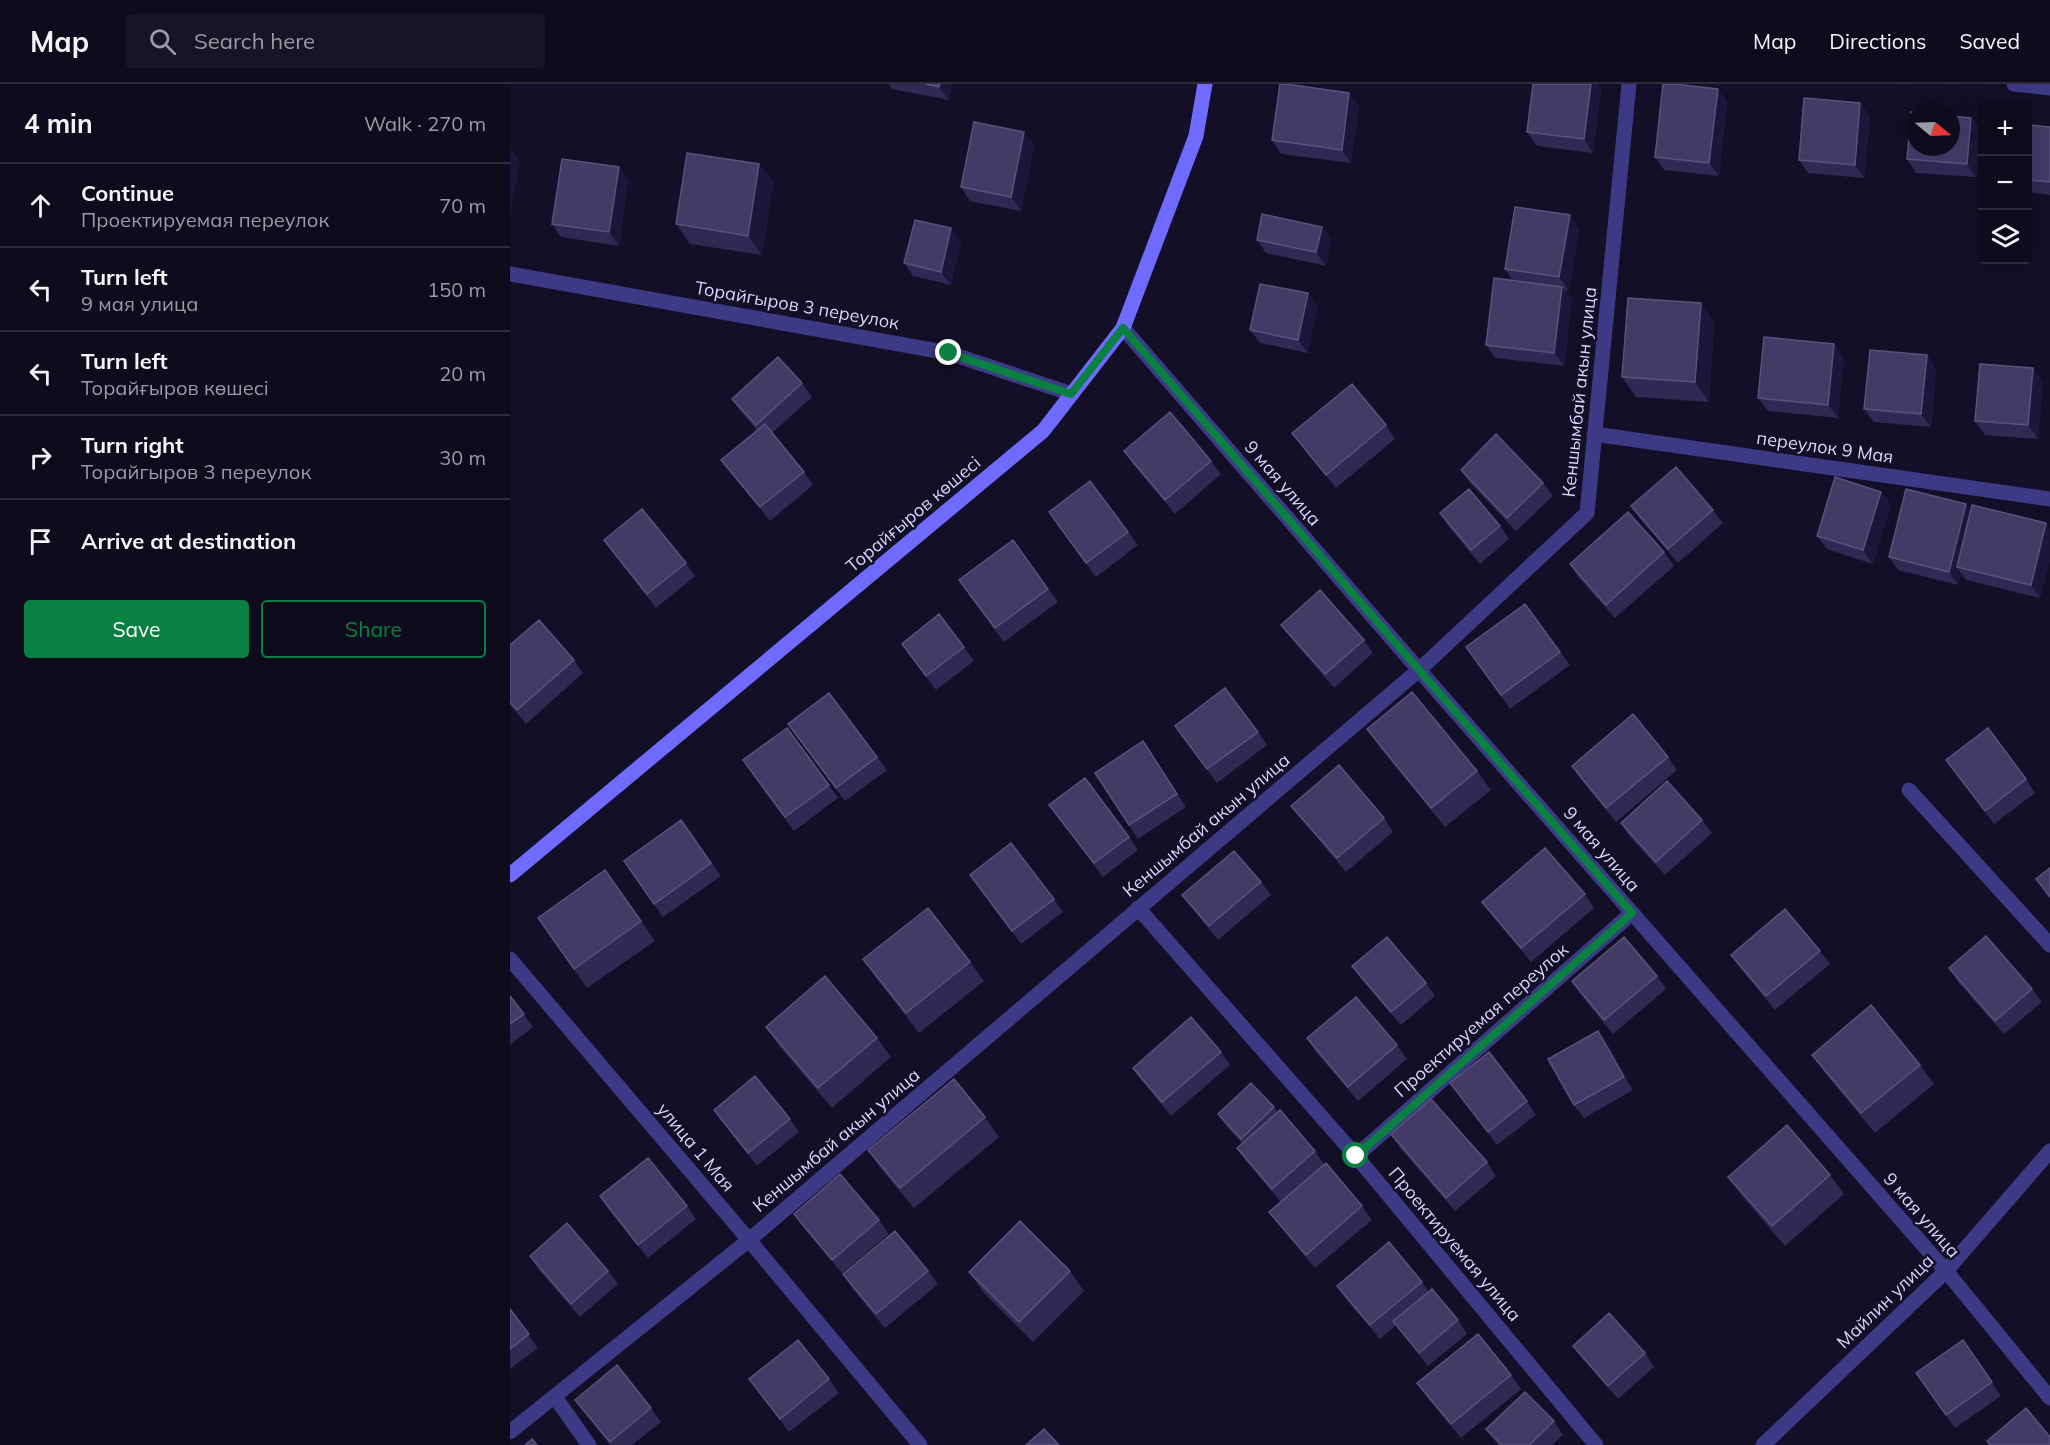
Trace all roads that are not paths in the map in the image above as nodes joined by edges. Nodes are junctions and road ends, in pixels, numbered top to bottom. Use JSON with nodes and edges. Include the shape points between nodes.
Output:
{"nodes":[{"id":1,"x":1205,"y":84,"type":"edge"},
{"id":2,"x":1629,"y":84,"type":"edge"},
{"id":3,"x":2014,"y":84,"type":"edge"},
{"id":4,"x":2050,"y":88,"type":"edge"},
{"id":5,"x":510,"y":274,"type":"edge"},
{"id":6,"x":1123,"y":328,"type":"junction"},
{"id":7,"x":1071,"y":394,"type":"junction"},
{"id":8,"x":1594,"y":434,"type":"junction"},
{"id":9,"x":2050,"y":499,"type":"edge"},
{"id":10,"x":1419,"y":670,"type":"junction"},
{"id":11,"x":1909,"y":790,"type":"dead end"},
{"id":12,"x":510,"y":875,"type":"edge"},
{"id":13,"x":1138,"y":908,"type":"junction"},
{"id":14,"x":1632,"y":913,"type":"junction"},
{"id":15,"x":2050,"y":945,"type":"edge"},
{"id":16,"x":510,"y":959,"type":"edge"},
{"id":17,"x":2050,"y":1151,"type":"edge"},
{"id":18,"x":1356,"y":1156,"type":"junction"},
{"id":19,"x":749,"y":1240,"type":"junction"},
{"id":20,"x":1946,"y":1271,"type":"junction"},
{"id":21,"x":555,"y":1397,"type":"junction"},
{"id":22,"x":2050,"y":1398,"type":"edge"},
{"id":23,"x":510,"y":1432,"type":"edge"},
{"id":24,"x":589,"y":1445,"type":"edge"},
{"id":25,"x":920,"y":1445,"type":"edge"},
{"id":26,"x":1596,"y":1445,"type":"edge"},
{"id":27,"x":1763,"y":1445,"type":"edge"}],
"edges":[{"from":1,"to":6,"type":"street","name":"Торайғыров көшесі","via":[[1197,136]]},
{"from":2,"to":8,"type":"street","name":"Кеншымбай акын улица"},
{"from":3,"to":4,"type":"street"},
{"from":5,"to":7,"type":"street","name":"Торайгыров 3 переулок","via":[[949,353]]},
{"from":6,"to":7,"type":"street","name":"Торайғыров көшесі"},
{"from":6,"to":10,"type":"street","name":"9 мая улица"},
{"from":7,"to":12,"type":"street","name":"Торайғыров көшесі","via":[[1043,431]]},
{"from":8,"to":9,"type":"street","name":"переулок 9 Мая"},
{"from":8,"to":10,"type":"street","name":"Кеншымбай акын улица","via":[[1587,513]]},
{"from":10,"to":13,"type":"street","name":"Кеншымбай акын улица"},
{"from":10,"to":14,"type":"street","name":"9 мая улица"},
{"from":11,"to":15,"type":"street"},
{"from":13,"to":18,"type":"street","name":"Проектируемая улица"},
{"from":13,"to":19,"type":"street","name":"Кеншымбай акын улица"},
{"from":14,"to":18,"type":"street","name":"Проектируемая переулок"},
{"from":14,"to":20,"type":"street","name":"9 мая улица"},
{"from":16,"to":19,"type":"street","name":"улица 1 Мая"},
{"from":17,"to":20,"type":"street","name":"Майлин улица"},
{"from":18,"to":26,"type":"street","name":"Проектируемая улица"},
{"from":19,"to":21,"type":"street","name":"Кеншымбай акын улица"},
{"from":19,"to":25,"type":"street","name":"улица 1 Мая"},
{"from":20,"to":22,"type":"street","name":"9 мая улица"},
{"from":20,"to":27,"type":"street","name":"Майлин улица"},
{"from":21,"to":23,"type":"street","name":"Кеншымбай акын улица"},
{"from":21,"to":24,"type":"street"}]}
